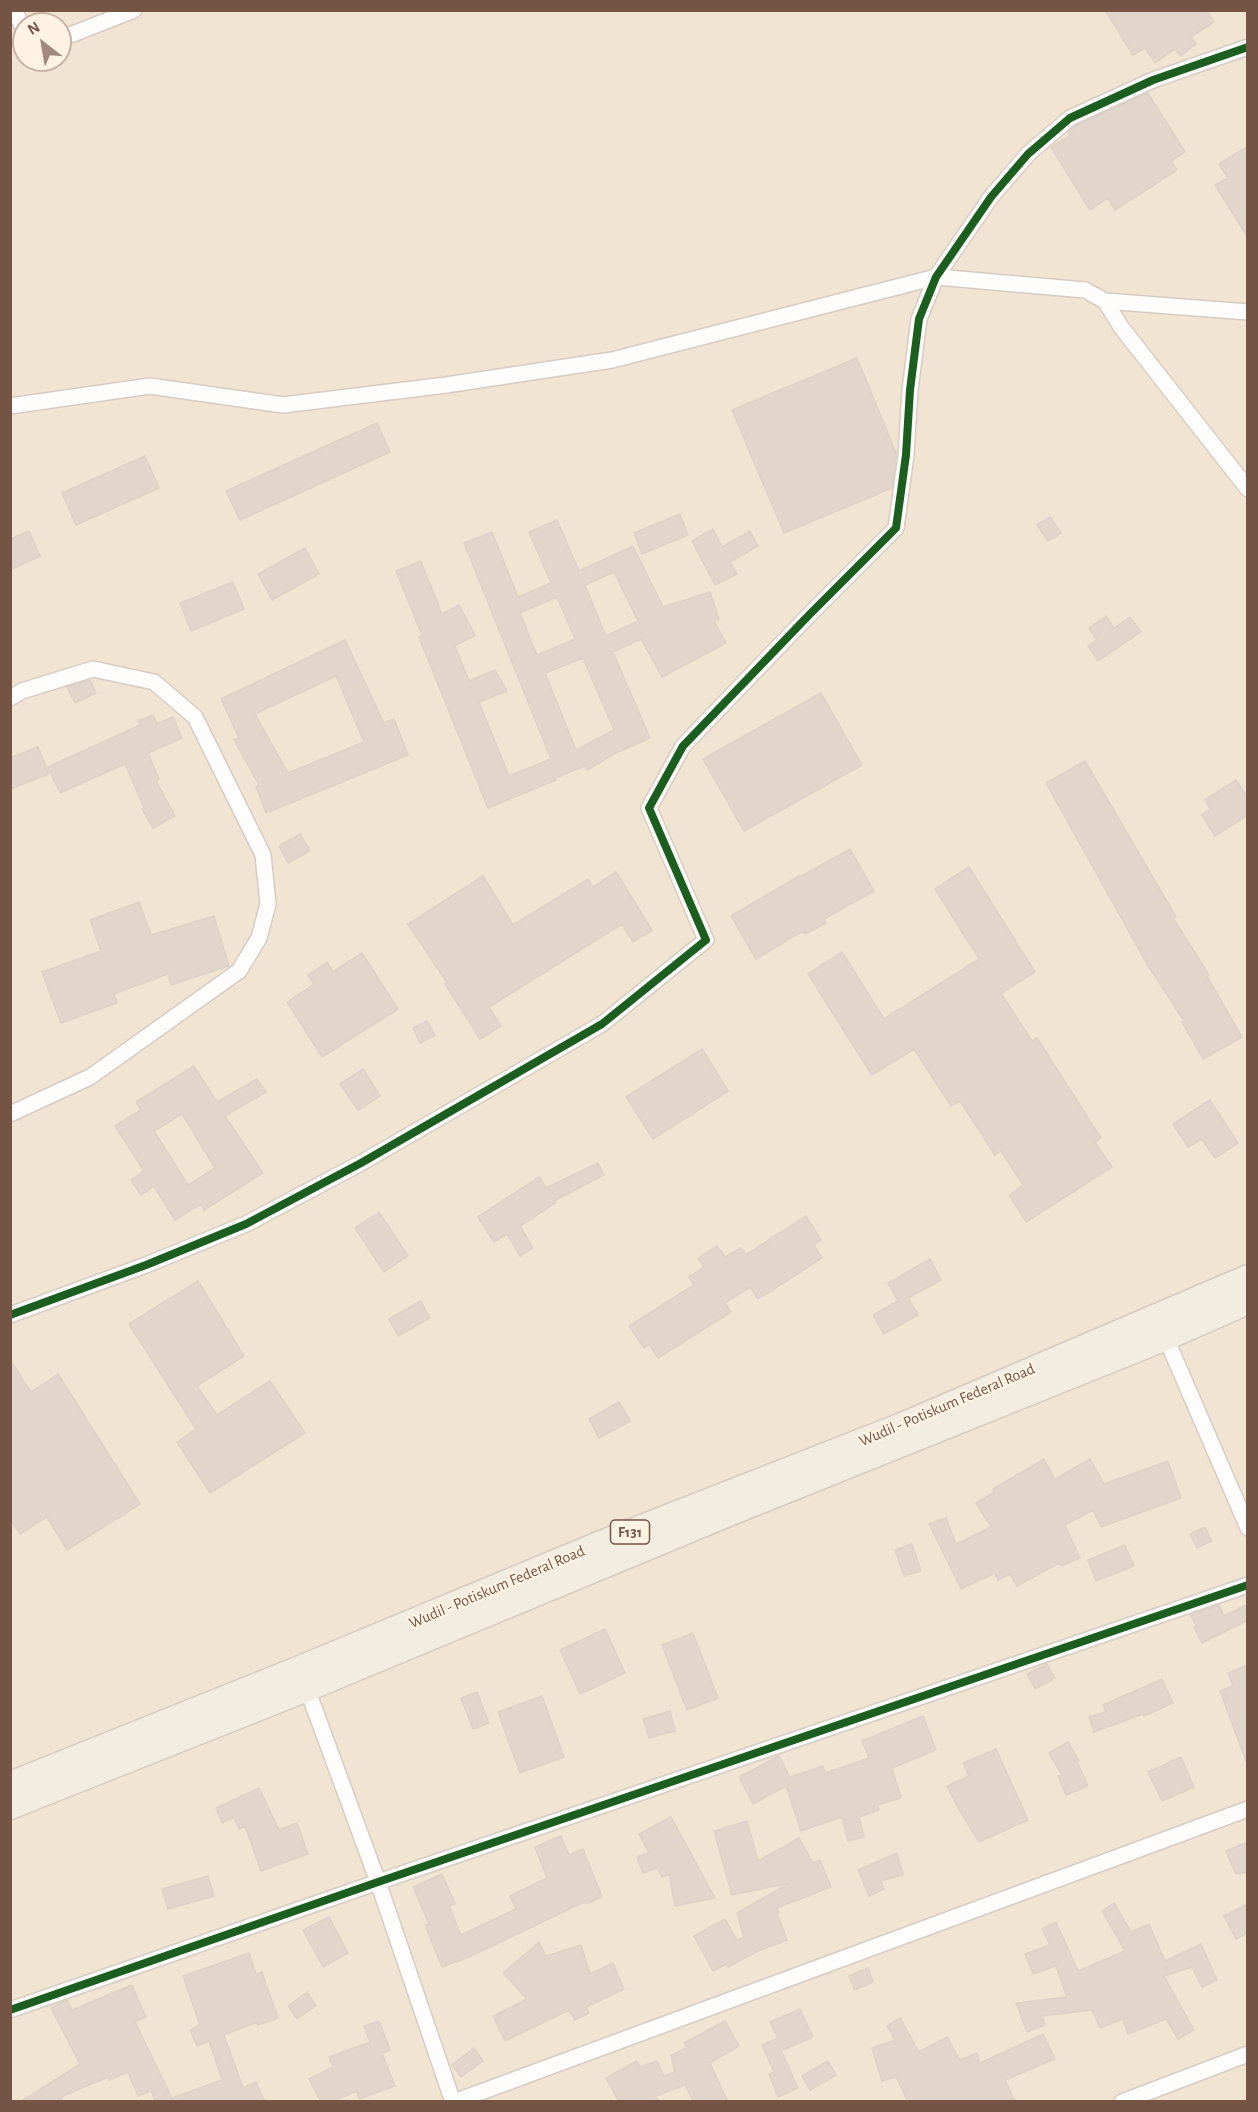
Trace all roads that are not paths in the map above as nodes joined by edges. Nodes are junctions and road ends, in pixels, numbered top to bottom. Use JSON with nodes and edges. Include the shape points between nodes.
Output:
{"nodes":[{"id":1,"x":134,"y":10,"type":"edge"},
{"id":2,"x":72,"y":34,"type":"edge"},
{"id":3,"x":1248,"y":47,"type":"edge"},
{"id":4,"x":936,"y":277,"type":"junction"},
{"id":5,"x":1106,"y":301,"type":"junction"},
{"id":6,"x":1248,"y":312,"type":"edge"},
{"id":7,"x":10,"y":406,"type":"edge"},
{"id":8,"x":1248,"y":489,"type":"edge"},
{"id":9,"x":10,"y":698,"type":"edge"},
{"id":10,"x":10,"y":1114,"type":"edge"},
{"id":11,"x":1248,"y":1277,"type":"edge"},
{"id":12,"x":1248,"y":1302,"type":"edge"},
{"id":13,"x":10,"y":1315,"type":"edge"},
{"id":14,"x":1166,"y":1338,"type":"junction"},
{"id":15,"x":1131,"y":1340,"type":"junction"},
{"id":16,"x":1248,"y":1528,"type":"edge"},
{"id":17,"x":1248,"y":1585,"type":"edge"},
{"id":18,"x":304,"y":1678,"type":"junction"},
{"id":19,"x":10,"y":1784,"type":"edge"},
{"id":20,"x":10,"y":1807,"type":"edge"},
{"id":21,"x":1248,"y":1809,"type":"edge"},
{"id":22,"x":378,"y":1882,"type":"junction"},
{"id":23,"x":10,"y":2010,"type":"edge"},
{"id":24,"x":1248,"y":2054,"type":"edge"},
{"id":25,"x":454,"y":2102,"type":"edge"},
{"id":26,"x":1122,"y":2102,"type":"edge"}],
"edges":[{"from":1,"to":2,"type":"street"},
{"from":3,"to":4,"type":"street","via":[[1153,80],[1070,118],[1028,154],[991,197]]},
{"from":4,"to":5,"type":"street","via":[[1085,290]]},
{"from":4,"to":7,"type":"street","via":[[612,360],[446,385],[283,405],[150,386]]},
{"from":4,"to":13,"type":"street","via":[[919,319],[896,528],[683,746],[649,808],[706,940],[602,1024],[351,1168],[246,1224]]},
{"from":5,"to":6,"type":"street"},
{"from":5,"to":8,"type":"street","via":[[1121,327]]},
{"from":9,"to":10,"type":"street","via":[[93,669],[154,682],[195,717],[263,855],[268,904],[260,938],[239,971],[90,1077]]},
{"from":11,"to":15,"type":"main road","name":"Wudil - Potiskum Federal Road","number":"F131"},
{"from":12,"to":14,"type":"main road","name":"Wudil - Potiskum Federal Road","number":"F131"},
{"from":14,"to":15,"type":"main road","name":"Wudil - Potiskum Federal Road","number":"F131"},
{"from":14,"to":16,"type":"street"},
{"from":15,"to":18,"type":"main road","name":"Wudil - Potiskum Federal Road","number":"F131","via":[[725,1516]]},
{"from":17,"to":22,"type":"street"},
{"from":18,"to":19,"type":"main road","name":"Wudil - Potiskum Federal Road","number":"F131"},
{"from":18,"to":20,"type":"main road","name":"Wudil - Potiskum Federal Road","number":"F131"},
{"from":18,"to":22,"type":"street"},
{"from":21,"to":25,"type":"street"},
{"from":22,"to":23,"type":"street"},
{"from":22,"to":25,"type":"street"},
{"from":24,"to":26,"type":"street"}]}
